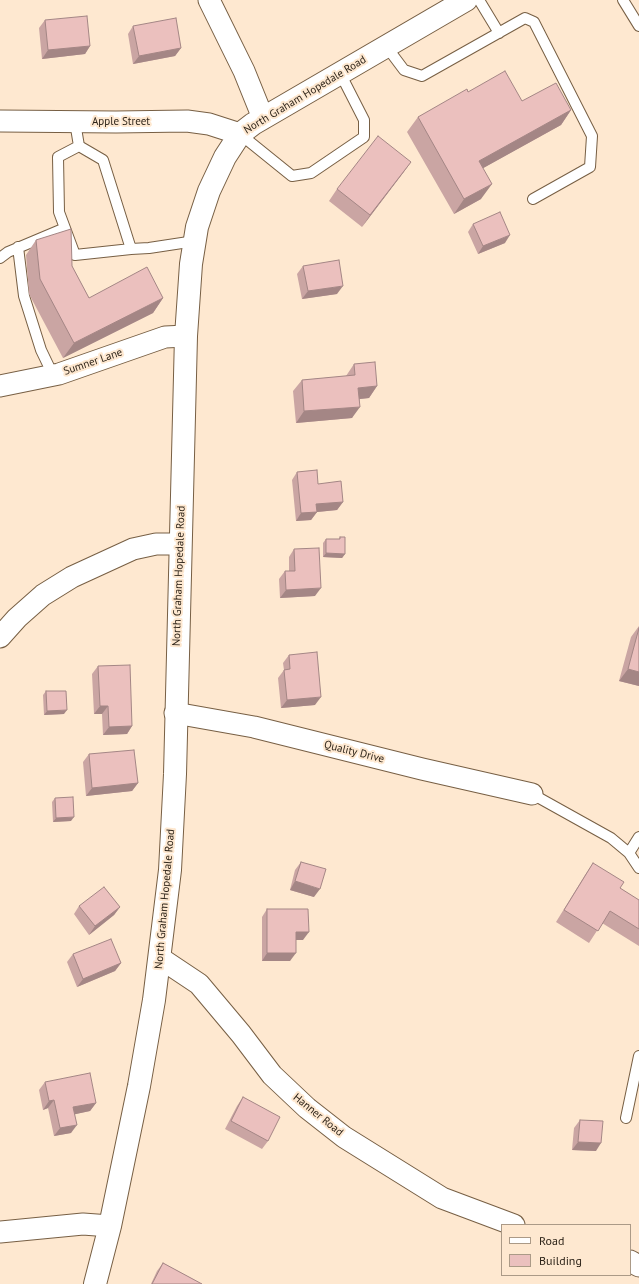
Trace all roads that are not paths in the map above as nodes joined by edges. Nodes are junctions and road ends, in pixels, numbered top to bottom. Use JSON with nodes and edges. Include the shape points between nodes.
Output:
{"nodes":[{"id":1,"x":209,"y":0,"type":"edge"},
{"id":2,"x":466,"y":0,"type":"edge"},
{"id":3,"x":479,"y":0,"type":"edge"},
{"id":4,"x":622,"y":0,"type":"edge"},
{"id":5,"x":639,"y":26,"type":"edge"},
{"id":6,"x":499,"y":33,"type":"junction"},
{"id":7,"x":386,"y":46,"type":"junction"},
{"id":8,"x":340,"y":74,"type":"junction"},
{"id":9,"x":264,"y":118,"type":"junction"},
{"id":10,"x":0,"y":121,"type":"edge"},
{"id":11,"x":75,"y":122,"type":"junction"},
{"id":12,"x":240,"y":134,"type":"junction"},
{"id":13,"x":79,"y":146,"type":"junction"},
{"id":14,"x":532,"y":199,"type":"dead end"},
{"id":15,"x":65,"y":228,"type":"junction"},
{"id":16,"x":195,"y":241,"type":"junction"},
{"id":17,"x":18,"y":247,"type":"junction"},
{"id":18,"x":131,"y":249,"type":"junction"},
{"id":19,"x":0,"y":258,"type":"edge"},
{"id":20,"x":186,"y":336,"type":"junction"},
{"id":21,"x":53,"y":375,"type":"junction"},
{"id":22,"x":0,"y":386,"type":"edge"},
{"id":23,"x":180,"y":544,"type":"junction"},
{"id":24,"x":0,"y":637,"type":"edge"},
{"id":25,"x":175,"y":713,"type":"junction"},
{"id":26,"x":532,"y":794,"type":"joint"},
{"id":27,"x":639,"y":837,"type":"edge"},
{"id":28,"x":629,"y":853,"type":"junction"},
{"id":29,"x":639,"y":868,"type":"edge"},
{"id":30,"x":160,"y":958,"type":"junction"},
{"id":31,"x":639,"y":1056,"type":"edge"},
{"id":32,"x":626,"y":1118,"type":"dead end"},
{"id":33,"x":511,"y":1224,"type":"edge"},
{"id":34,"x":110,"y":1226,"type":"junction"},
{"id":35,"x":0,"y":1232,"type":"edge"},
{"id":36,"x":95,"y":1284,"type":"edge"}],
"edges":[{"from":1,"to":9,"type":"street"},
{"from":2,"to":7,"type":"street","name":"North Graham Hopedale Road"},
{"from":3,"to":6,"type":"lane"},
{"from":4,"to":5,"type":"lane"},
{"from":6,"to":7,"type":"lane","via":[[422,76],[404,70]]},
{"from":6,"to":14,"type":"lane","via":[[525,18],[534,22],[592,136],[590,167]]},
{"from":7,"to":8,"type":"street","name":"North Graham Hopedale Road"},
{"from":8,"to":9,"type":"street","name":"North Graham Hopedale Road"},
{"from":8,"to":12,"type":"lane","via":[[364,120],[364,137],[311,173],[292,176]]},
{"from":9,"to":12,"type":"street","name":"North Graham Hopedale Road"},
{"from":10,"to":11,"type":"street","name":"Apple Street"},
{"from":11,"to":12,"type":"street","name":"Apple Street","via":[[187,121],[209,124]]},
{"from":11,"to":13,"type":"lane"},
{"from":12,"to":16,"type":"street","name":"North Graham Hopedale Road","via":[[225,157],[209,191]]},
{"from":13,"to":15,"type":"lane","via":[[58,157],[59,212]]},
{"from":13,"to":18,"type":"lane","via":[[103,160]]},
{"from":15,"to":17,"type":"lane"},
{"from":15,"to":18,"type":"lane","via":[[75,255]]},
{"from":16,"to":18,"type":"lane"},
{"from":16,"to":20,"type":"street","name":"North Graham Hopedale Road"},
{"from":17,"to":19,"type":"lane"},
{"from":17,"to":21,"type":"lane","via":[[24,296],[41,350]]},
{"from":20,"to":21,"type":"street","name":"Sumner Lane","via":[[165,337]]},
{"from":20,"to":23,"type":"street","name":"North Graham Hopedale Road"},
{"from":21,"to":22,"type":"street","name":"Sumner Lane"},
{"from":23,"to":24,"type":"street","via":[[156,544],[133,549],[72,577],[43,595]]},
{"from":23,"to":25,"type":"street","name":"North Graham Hopedale Road"},
{"from":25,"to":26,"type":"street","name":"Quality Drive","via":[[254,727]]},
{"from":25,"to":30,"type":"street","name":"North Graham Hopedale Road","via":[[170,870]]},
{"from":26,"to":28,"type":"lane","via":[[611,838]]},
{"from":27,"to":28,"type":"lane"},
{"from":28,"to":29,"type":"lane"},
{"from":30,"to":33,"type":"street","name":"Hanner Road","via":[[199,984],[272,1075],[306,1108],[344,1137],[442,1198]]},
{"from":30,"to":34,"type":"street","name":"North Graham Hopedale Road","via":[[139,1086]]},
{"from":31,"to":32,"type":"lane"},
{"from":34,"to":35,"type":"street","via":[[83,1224]]},
{"from":34,"to":36,"type":"street","name":"North Graham Hopedale Road"}]}
